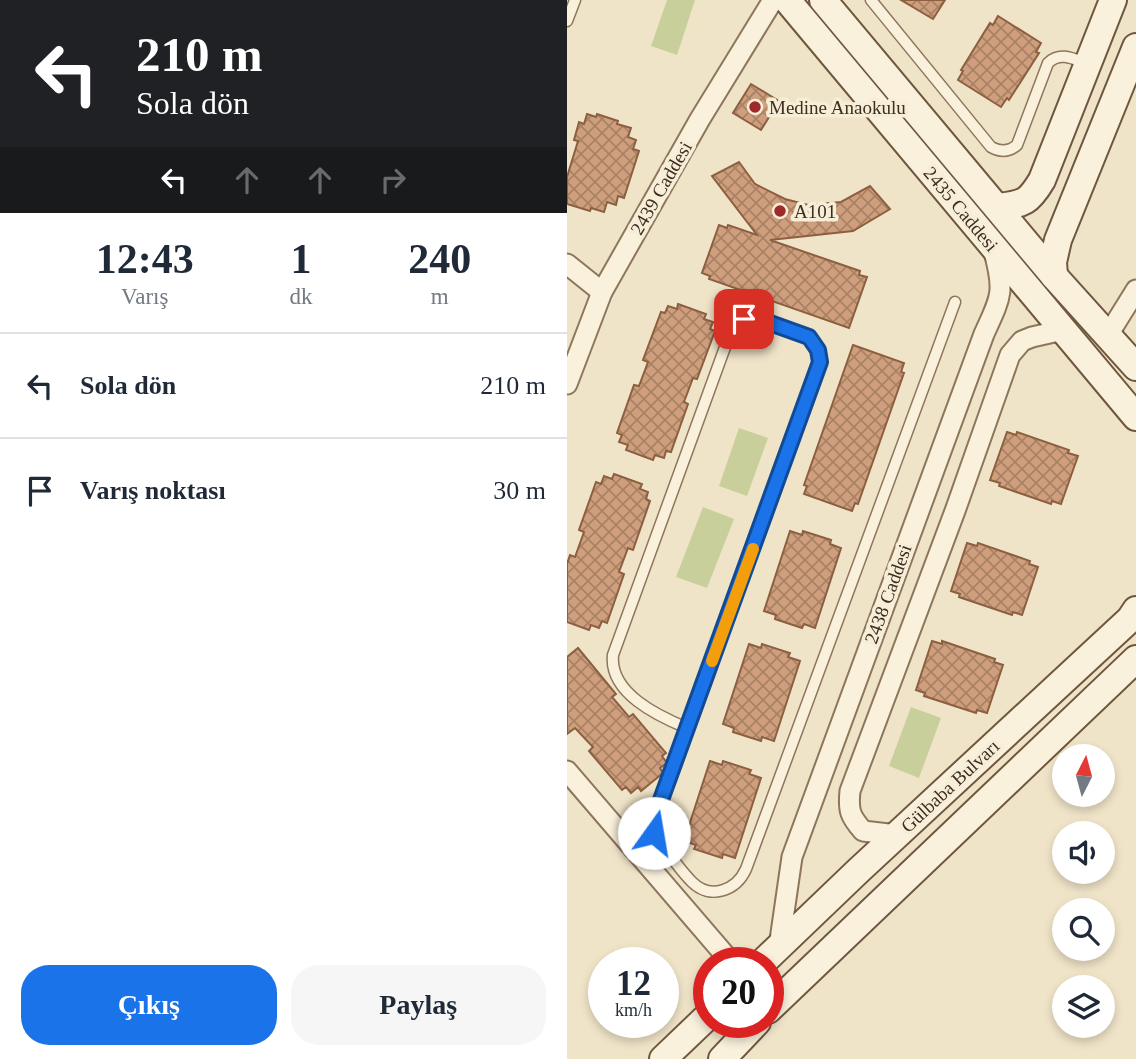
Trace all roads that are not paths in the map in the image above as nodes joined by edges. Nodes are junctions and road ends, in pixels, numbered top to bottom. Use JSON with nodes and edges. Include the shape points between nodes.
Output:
{"nodes":[{"id":1,"x":575,"y":0,"type":"edge"},
{"id":2,"x":773,"y":0,"type":"edge"},
{"id":3,"x":787,"y":0,"type":"edge"},
{"id":4,"x":823,"y":0,"type":"edge"},
{"id":5,"x":871,"y":0,"type":"edge"},
{"id":6,"x":1113,"y":0,"type":"edge"},
{"id":7,"x":567,"y":21,"type":"edge"},
{"id":8,"x":1136,"y":47,"type":"edge"},
{"id":9,"x":1088,"y":64,"type":"junction"},
{"id":10,"x":998,"y":207,"type":"junction"},
{"id":11,"x":991,"y":244,"type":"junction"},
{"id":12,"x":567,"y":264,"type":"edge"},
{"id":13,"x":1054,"y":275,"type":"junction"},
{"id":14,"x":1136,"y":290,"type":"edge"},
{"id":15,"x":602,"y":292,"type":"junction"},
{"id":16,"x":955,"y":302,"type":"dead end"},
{"id":17,"x":1063,"y":330,"type":"junction"},
{"id":18,"x":1108,"y":335,"type":"junction"},
{"id":19,"x":1136,"y":367,"type":"edge"},
{"id":20,"x":567,"y":384,"type":"edge"},
{"id":21,"x":1136,"y":417,"type":"edge"},
{"id":22,"x":1136,"y":610,"type":"edge"},
{"id":23,"x":1136,"y":659,"type":"edge"},
{"id":24,"x":687,"y":728,"type":"junction"},
{"id":25,"x":567,"y":771,"type":"edge"},
{"id":26,"x":654,"y":833,"type":"junction"},
{"id":27,"x":897,"y":835,"type":"junction"},
{"id":28,"x":637,"y":852,"type":"junction"},
{"id":29,"x":718,"y":947,"type":"edge"},
{"id":30,"x":773,"y":947,"type":"edge"},
{"id":31,"x":779,"y":947,"type":"edge"},
{"id":32,"x":784,"y":995,"type":"edge"},
{"id":33,"x":693,"y":1030,"type":"edge"},
{"id":34,"x":742,"y":1038,"type":"edge"},
{"id":35,"x":663,"y":1059,"type":"edge"},
{"id":36,"x":722,"y":1059,"type":"edge"}],
"edges":[{"from":1,"to":7,"type":"lane"},
{"from":2,"to":15,"type":"street","name":"2439 Caddesi"},
{"from":3,"to":11,"type":"street","name":"2435 Caddesi"},
{"from":4,"to":10,"type":"street","name":"2435 Caddesi"},
{"from":5,"to":9,"type":"lane","via":[[995,149],[1005,151],[1017,145],[1052,58],[1063,56]]},
{"from":6,"to":9,"type":"street"},
{"from":8,"to":13,"type":"street","via":[[1058,240]]},
{"from":9,"to":10,"type":"street","via":[[1033,195],[1016,205]]},
{"from":10,"to":13,"type":"street","name":"2435 Caddesi"},
{"from":11,"to":17,"type":"street","name":"2435 Caddesi"},
{"from":11,"to":30,"type":"street","name":"2438 Caddesi","via":[[1002,283],[999,301],[792,857]]},
{"from":12,"to":15,"type":"street"},
{"from":13,"to":18,"type":"street","name":"2435 Caddesi"},
{"from":14,"to":18,"type":"street"},
{"from":15,"to":20,"type":"street","name":"2439 Caddesi"},
{"from":16,"to":26,"type":"lane","via":[[743,876],[719,892],[699,887]]},
{"from":17,"to":21,"type":"street","name":"2435 Caddesi"},
{"from":17,"to":27,"type":"street","name":"2438 Caddesi","via":[[1022,341],[1010,355],[850,791],[848,807],[863,831]]},
{"from":18,"to":19,"type":"street","name":"2435 Caddesi"},
{"from":22,"to":27,"type":"street","name":"Gülbaba Bulvarı"},
{"from":23,"to":32,"type":"street","name":"Gülbaba Bulvarı"},
{"from":24,"to":24,"type":"lane","via":[[820,362],[809,337],[756,318],[744,319],[732,328],[613,655],[615,676],[624,688],[653,712]]},
{"from":24,"to":26,"type":"lane","via":[[653,823]]},
{"from":25,"to":28,"type":"street"},
{"from":26,"to":28,"type":"lane"},
{"from":27,"to":31,"type":"street","name":"Gülbaba Bulvarı"},
{"from":28,"to":29,"type":"street"},
{"from":33,"to":35,"type":"street"},
{"from":34,"to":36,"type":"street"}]}
